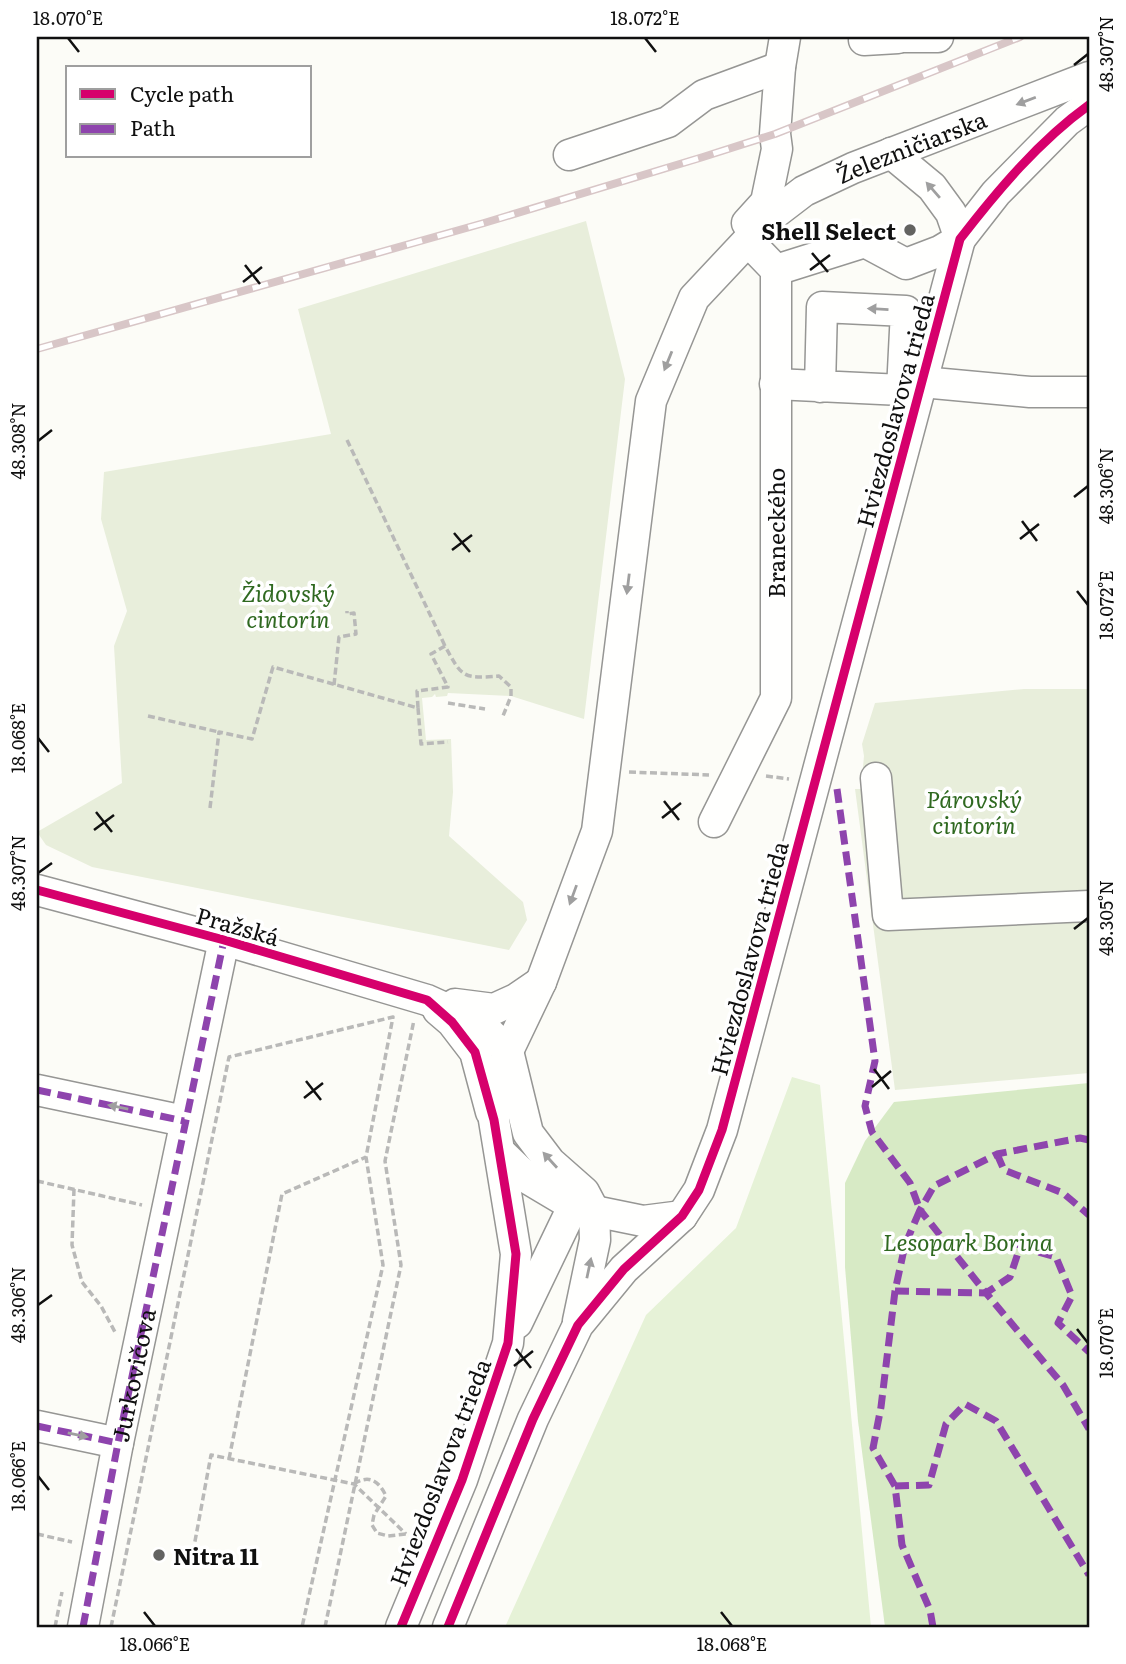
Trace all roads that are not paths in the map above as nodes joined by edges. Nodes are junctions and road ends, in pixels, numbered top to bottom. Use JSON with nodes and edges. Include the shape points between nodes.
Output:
{"nodes":[{"id":1,"x":785,"y":37,"type":"edge"},
{"id":2,"x":898,"y":37,"type":"edge"},
{"id":3,"x":938,"y":37,"type":"edge"},
{"id":4,"x":851,"y":39,"type":"edge"},
{"id":5,"x":780,"y":67,"type":"junction"},
{"id":6,"x":1089,"y":77,"type":"edge"},
{"id":7,"x":1089,"y":105,"type":"edge"},
{"id":8,"x":777,"y":149,"type":"junction"},
{"id":9,"x":891,"y":153,"type":"junction"},
{"id":10,"x":569,"y":155,"type":"dead end"},
{"id":11,"x":853,"y":167,"type":"junction"},
{"id":12,"x":960,"y":239,"type":"junction"},
{"id":13,"x":748,"y":241,"type":"junction"},
{"id":14,"x":776,"y":270,"type":"junction"},
{"id":15,"x":694,"y":298,"type":"junction"},
{"id":16,"x":922,"y":382,"type":"junction"},
{"id":17,"x":775,"y":384,"type":"junction"},
{"id":18,"x":820,"y":387,"type":"dead end"},
{"id":19,"x":1089,"y":391,"type":"edge"},
{"id":20,"x":876,"y":778,"type":"dead end"},
{"id":21,"x":714,"y":822,"type":"dead end"},
{"id":22,"x":37,"y":890,"type":"edge"},
{"id":23,"x":1089,"y":905,"type":"edge"},
{"id":24,"x":224,"y":940,"type":"junction"},
{"id":25,"x":541,"y":982,"type":"junction"},
{"id":26,"x":421,"y":1006,"type":"junction"},
{"id":27,"x":508,"y":1051,"type":"junction"},
{"id":28,"x":37,"y":1090,"type":"edge"},
{"id":29,"x":184,"y":1121,"type":"junction"},
{"id":30,"x":494,"y":1121,"type":"junction"},
{"id":31,"x":500,"y":1152,"type":"junction"},
{"id":32,"x":581,"y":1214,"type":"junction"},
{"id":33,"x":682,"y":1216,"type":"junction"},
{"id":34,"x":578,"y":1325,"type":"junction"},
{"id":35,"x":508,"y":1343,"type":"junction"},
{"id":36,"x":37,"y":1426,"type":"edge"},
{"id":37,"x":118,"y":1443,"type":"junction"},
{"id":38,"x":474,"y":1563,"type":"junction"},
{"id":39,"x":83,"y":1627,"type":"edge"},
{"id":40,"x":401,"y":1627,"type":"edge"},
{"id":41,"x":448,"y":1627,"type":"edge"},
{"id":42,"x":464,"y":1627,"type":"edge"}],
"edges":[{"from":1,"to":5,"type":"street"},
{"from":2,"to":3,"type":"street"},
{"from":2,"to":4,"type":"street"},
{"from":5,"to":8,"type":"street"},
{"from":5,"to":10,"type":"street","via":[[704,95],[668,122]]},
{"from":6,"to":9,"type":"street","name":"Železničiarska","one_way":true},
{"from":7,"to":12,"type":"street","via":[[996,193]]},
{"from":8,"to":11,"type":"street","via":[[797,172]]},
{"from":8,"to":15,"type":"street","via":[[766,202],[718,257]]},
{"from":9,"to":11,"type":"street","name":"Železničiarska"},
{"from":12,"to":9,"type":"street","one_way":true,"via":[[951,213],[932,187]]},
{"from":11,"to":13,"type":"street","name":"Železničiarska","via":[[804,191]]},
{"from":14,"to":12,"type":"street","one_way":true,"via":[[865,242],[906,264]]},
{"from":12,"to":16,"type":"street","name":"Hviezdoslavova trieda"},
{"from":13,"to":14,"type":"street"},
{"from":13,"to":15,"type":"street","name":"Hviezdoslavova trieda"},
{"from":14,"to":17,"type":"street","name":"Braneckého"},
{"from":15,"to":25,"type":"street","name":"Hviezdoslavova trieda","one_way":true,"via":[[651,401],[597,831]]},
{"from":16,"to":19,"type":"street","via":[[1030,392]]},
{"from":16,"to":33,"type":"street","name":"Hviezdoslavova trieda","via":[[722,1130],[699,1190]]},
{"from":17,"to":18,"type":"street"},
{"from":17,"to":21,"type":"street","name":"Braneckého","via":[[776,698]]},
{"from":20,"to":23,"type":"street","via":[[888,915]]},
{"from":22,"to":24,"type":"street","name":"Pražská"},
{"from":24,"to":26,"type":"street","name":"Pražská"},
{"from":24,"to":29,"type":"street","name":"Jurkovičova"},
{"from":25,"to":26,"type":"street","via":[[494,1009]]},
{"from":25,"to":27,"type":"street","name":"Hviezdoslavova trieda"},
{"from":26,"to":27,"type":"street","via":[[481,1024]]},
{"from":26,"to":30,"type":"street","via":[[452,1022],[475,1052]]},
{"from":27,"to":30,"type":"street","name":"Hviezdoslavova trieda"},
{"from":32,"to":27,"type":"street","one_way":true,"via":[[584,1192],[550,1162],[528,1133]]},
{"from":29,"to":28,"type":"street","one_way":true},
{"from":29,"to":37,"type":"street","name":"Jurkovičova"},
{"from":30,"to":31,"type":"street","name":"Hviezdoslavova trieda"},
{"from":31,"to":32,"type":"street","via":[[527,1178]]},
{"from":31,"to":35,"type":"street","name":"Hviezdoslavova trieda","via":[[516,1254]]},
{"from":32,"to":33,"type":"street","via":[[643,1221]]},
{"from":34,"to":32,"type":"street","one_way":true,"via":[[595,1240]]},
{"from":32,"to":35,"type":"street"},
{"from":33,"to":34,"type":"street","name":"Hviezdoslavova trieda","via":[[624,1269]]},
{"from":34,"to":38,"type":"street","name":"Hviezdoslavova trieda","via":[[533,1419]]},
{"from":35,"to":40,"type":"street","name":"Hviezdoslavova trieda","via":[[461,1480]]},
{"from":36,"to":37,"type":"street","one_way":true},
{"from":37,"to":39,"type":"street","name":"Jurkovičova"},
{"from":38,"to":41,"type":"street","name":"Hviezdoslavova trieda"},
{"from":38,"to":42,"type":"street"}]}
